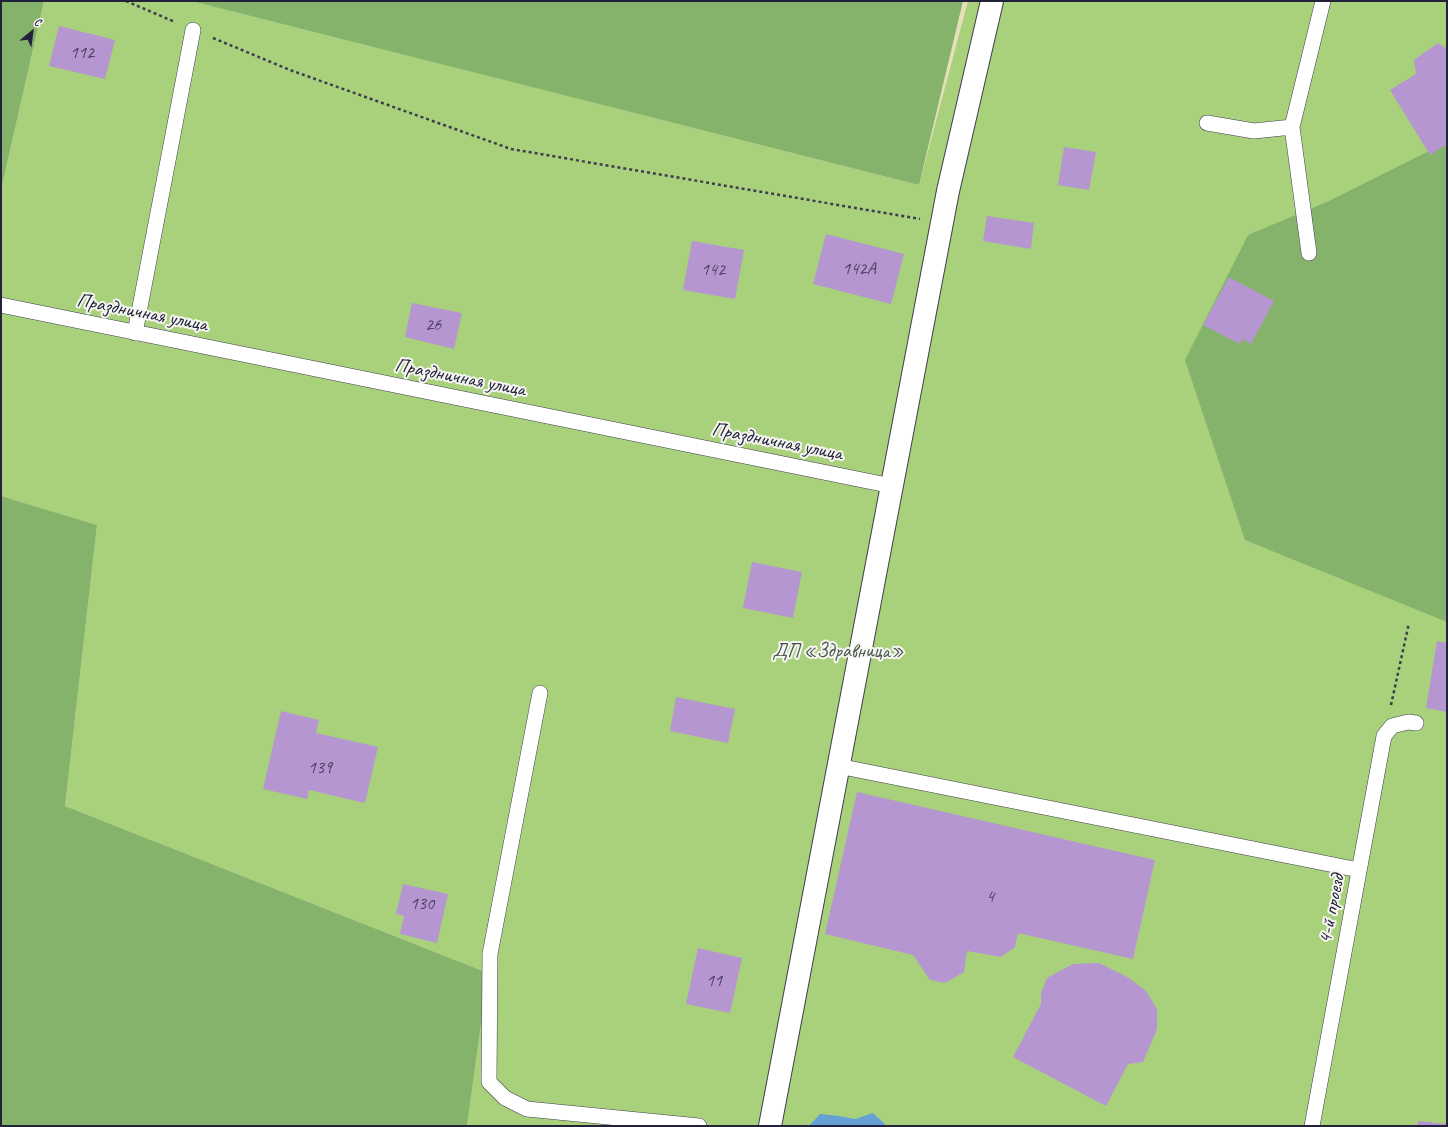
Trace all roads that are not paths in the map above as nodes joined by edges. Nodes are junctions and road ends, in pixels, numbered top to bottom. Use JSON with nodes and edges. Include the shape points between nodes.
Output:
{"nodes":[{"id":1,"x":992,"y":1,"type":"edge"},
{"id":2,"x":1324,"y":1,"type":"edge"},
{"id":3,"x":193,"y":30,"type":"road end"},
{"id":4,"x":1207,"y":123,"type":"dead end"},
{"id":5,"x":1292,"y":127,"type":"junction"},
{"id":6,"x":1308,"y":253,"type":"dead end"},
{"id":7,"x":1,"y":305,"type":"edge"},
{"id":8,"x":135,"y":332,"type":"junction"},
{"id":9,"x":892,"y":486,"type":"junction"},
{"id":10,"x":540,"y":693,"type":"dead end"},
{"id":11,"x":1416,"y":722,"type":"dead end"},
{"id":12,"x":838,"y":766,"type":"junction"},
{"id":13,"x":1359,"y":870,"type":"junction"},
{"id":14,"x":700,"y":1126,"type":"edge"},
{"id":15,"x":770,"y":1126,"type":"edge"},
{"id":16,"x":1312,"y":1126,"type":"edge"}],
"edges":[{"from":1,"to":9,"type":"street","via":[[948,191]]},
{"from":2,"to":5,"type":"lane"},
{"from":3,"to":8,"type":"lane"},
{"from":4,"to":5,"type":"lane","via":[[1254,131]]},
{"from":5,"to":6,"type":"lane"},
{"from":7,"to":8,"type":"lane","name":"Праздничная улица"},
{"from":8,"to":9,"type":"lane","name":"Праздничная улица"},
{"from":9,"to":12,"type":"street"},
{"from":10,"to":14,"type":"lane","via":[[490,954],[489,1082],[505,1098],[527,1109]]},
{"from":11,"to":13,"type":"lane","name":"4-й проезд","via":[[1392,726],[1384,736]]},
{"from":12,"to":13,"type":"lane"},
{"from":12,"to":15,"type":"street"},
{"from":13,"to":16,"type":"lane","name":"4-й проезд"}]}
